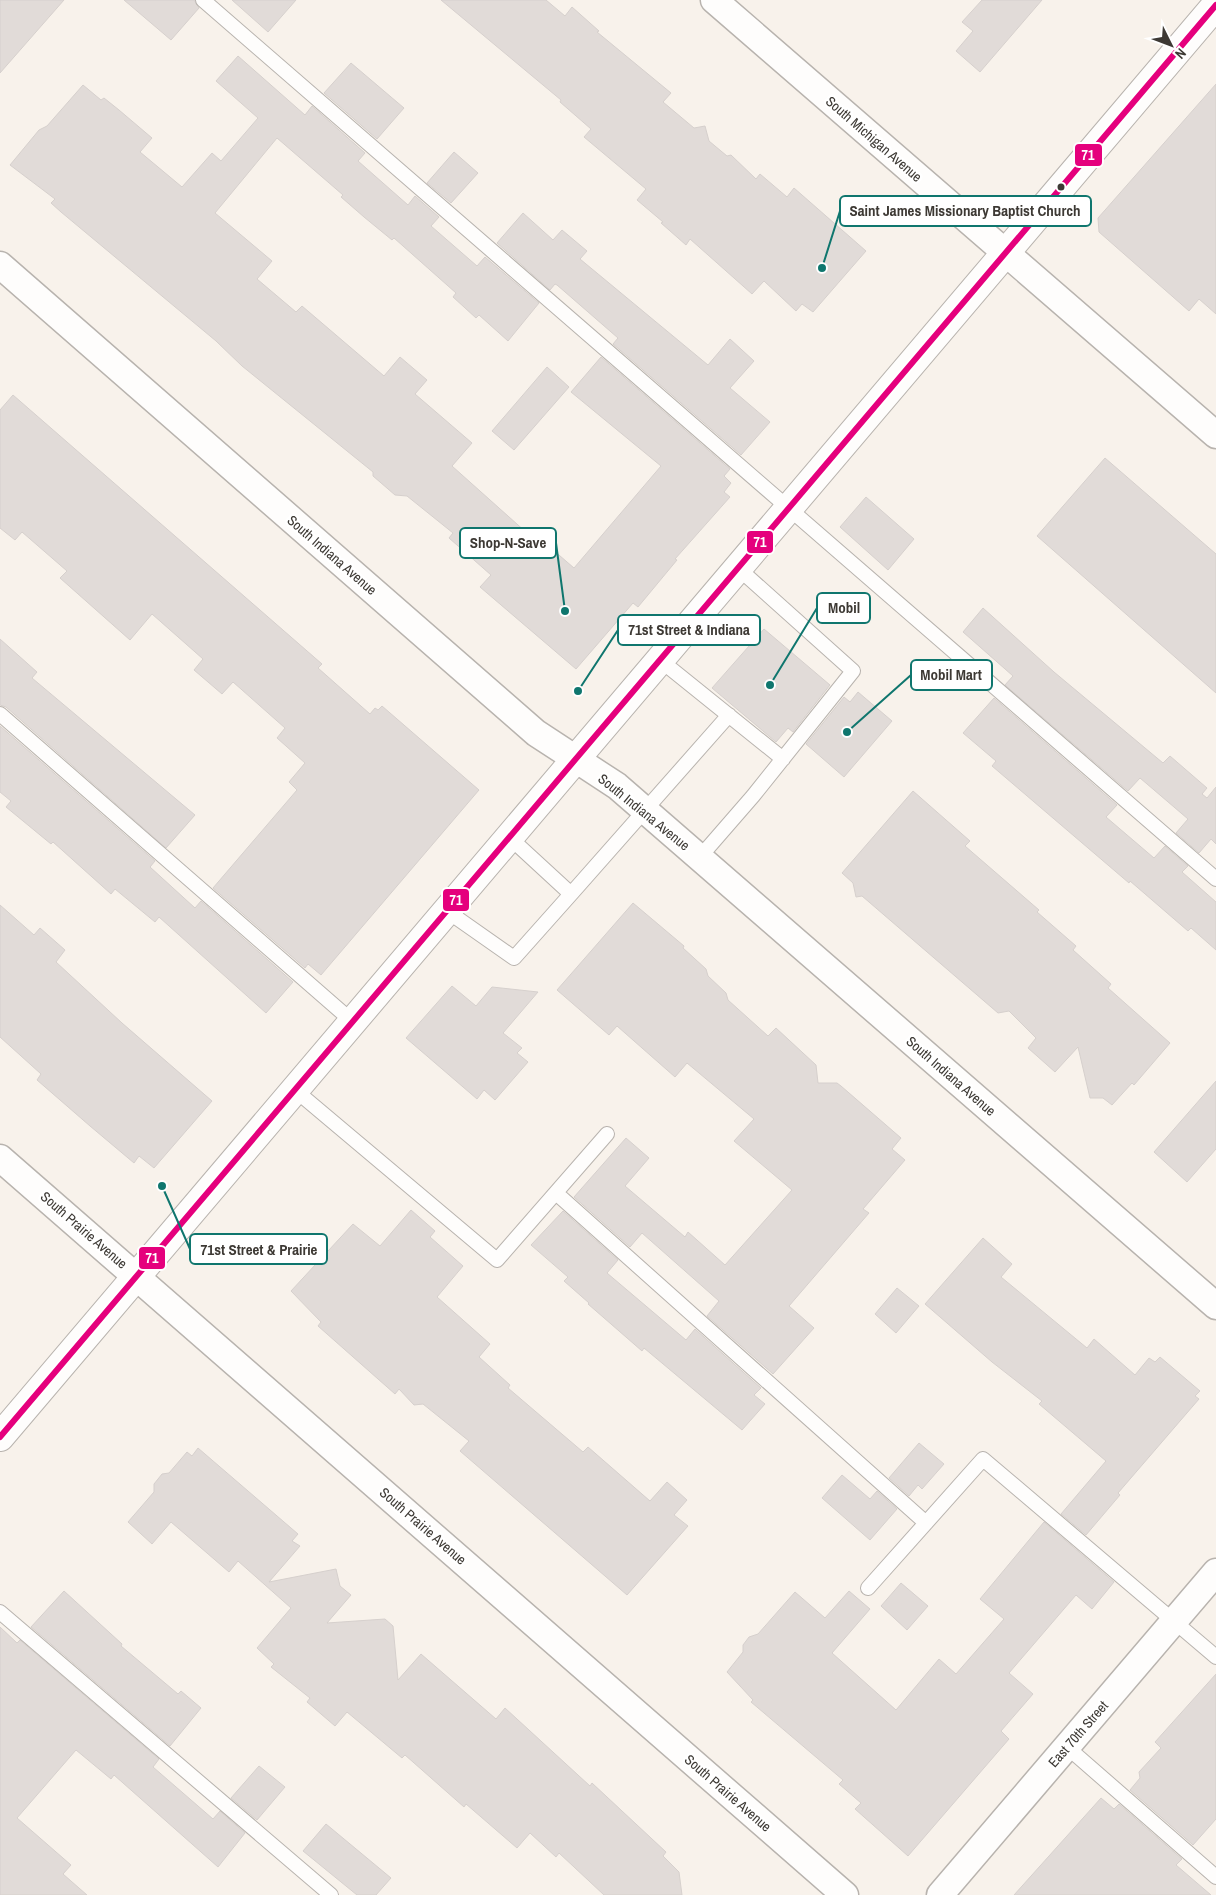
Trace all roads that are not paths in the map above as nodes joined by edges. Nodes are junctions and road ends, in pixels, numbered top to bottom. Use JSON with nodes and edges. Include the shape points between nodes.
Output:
{"nodes":[{"id":1,"x":203,"y":0,"type":"edge"},
{"id":2,"x":714,"y":0,"type":"edge"},
{"id":3,"x":1216,"y":4,"type":"edge"},
{"id":4,"x":1005,"y":252,"type":"junction"},
{"id":5,"x":0,"y":265,"type":"edge"},
{"id":6,"x":1216,"y":435,"type":"edge"},
{"id":7,"x":789,"y":508,"type":"junction"},
{"id":8,"x":738,"y":568,"type":"junction"},
{"id":9,"x":660,"y":660,"type":"junction"},
{"id":10,"x":0,"y":714,"type":"edge"},
{"id":11,"x":729,"y":716,"type":"junction"},
{"id":12,"x":576,"y":759,"type":"junction"},
{"id":13,"x":783,"y":759,"type":"junction"},
{"id":14,"x":646,"y":810,"type":"junction"},
{"id":15,"x":509,"y":838,"type":"junction"},
{"id":16,"x":700,"y":857,"type":"junction"},
{"id":17,"x":1216,"y":879,"type":"edge"},
{"id":18,"x":571,"y":894,"type":"junction"},
{"id":19,"x":447,"y":911,"type":"junction"},
{"id":20,"x":353,"y":1022,"type":"junction"},
{"id":21,"x":295,"y":1090,"type":"junction"},
{"id":22,"x":607,"y":1134,"type":"dead end"},
{"id":23,"x":0,"y":1158,"type":"edge"},
{"id":24,"x":556,"y":1193,"type":"junction"},
{"id":25,"x":137,"y":1276,"type":"junction"},
{"id":26,"x":1216,"y":1306,"type":"edge"},
{"id":27,"x":0,"y":1437,"type":"edge"},
{"id":28,"x":926,"y":1523,"type":"junction"},
{"id":29,"x":1216,"y":1572,"type":"edge"},
{"id":30,"x":868,"y":1588,"type":"dead end"},
{"id":31,"x":0,"y":1612,"type":"edge"},
{"id":32,"x":1174,"y":1621,"type":"junction"},
{"id":33,"x":1216,"y":1657,"type":"edge"},
{"id":34,"x":1066,"y":1747,"type":"junction"},
{"id":35,"x":1216,"y":1876,"type":"edge"},
{"id":36,"x":331,"y":1895,"type":"edge"},
{"id":37,"x":845,"y":1895,"type":"edge"},
{"id":38,"x":940,"y":1895,"type":"edge"}],
"edges":[{"from":1,"to":7,"type":"lane"},
{"from":2,"to":4,"type":"street","name":"South Michigan Avenue"},
{"from":3,"to":4,"type":"main road"},
{"from":4,"to":6,"type":"street","name":"South Michigan Avenue"},
{"from":4,"to":7,"type":"main road"},
{"from":5,"to":12,"type":"street","name":"South Indiana Avenue","via":[[536,733]]},
{"from":7,"to":8,"type":"main road"},
{"from":7,"to":17,"type":"lane"},
{"from":8,"to":9,"type":"main road"},
{"from":8,"to":13,"type":"lane","via":[[854,671]]},
{"from":9,"to":11,"type":"lane"},
{"from":9,"to":12,"type":"main road"},
{"from":10,"to":20,"type":"lane"},
{"from":11,"to":13,"type":"lane"},
{"from":11,"to":14,"type":"lane"},
{"from":12,"to":14,"type":"street","name":"South Indiana Avenue"},
{"from":12,"to":15,"type":"main road"},
{"from":13,"to":16,"type":"lane"},
{"from":14,"to":16,"type":"street","name":"South Indiana Avenue"},
{"from":14,"to":18,"type":"lane"},
{"from":15,"to":18,"type":"lane"},
{"from":15,"to":19,"type":"main road"},
{"from":16,"to":26,"type":"street","name":"South Indiana Avenue"},
{"from":18,"to":19,"type":"lane","via":[[514,958]]},
{"from":19,"to":20,"type":"main road"},
{"from":20,"to":21,"type":"main road"},
{"from":21,"to":24,"type":"lane","via":[[497,1260]]},
{"from":21,"to":25,"type":"main road"},
{"from":22,"to":24,"type":"lane"},
{"from":23,"to":25,"type":"street","name":"South Prairie Avenue"},
{"from":24,"to":28,"type":"lane"},
{"from":25,"to":27,"type":"main road"},
{"from":25,"to":37,"type":"street","name":"South Prairie Avenue"},
{"from":28,"to":30,"type":"lane"},
{"from":28,"to":32,"type":"lane","via":[[983,1459]]},
{"from":29,"to":32,"type":"street","name":"East 70th Street"},
{"from":31,"to":36,"type":"lane"},
{"from":32,"to":33,"type":"lane"},
{"from":32,"to":34,"type":"street","name":"East 70th Street"},
{"from":34,"to":35,"type":"lane"},
{"from":34,"to":38,"type":"street","name":"East 70th Street"}]}
